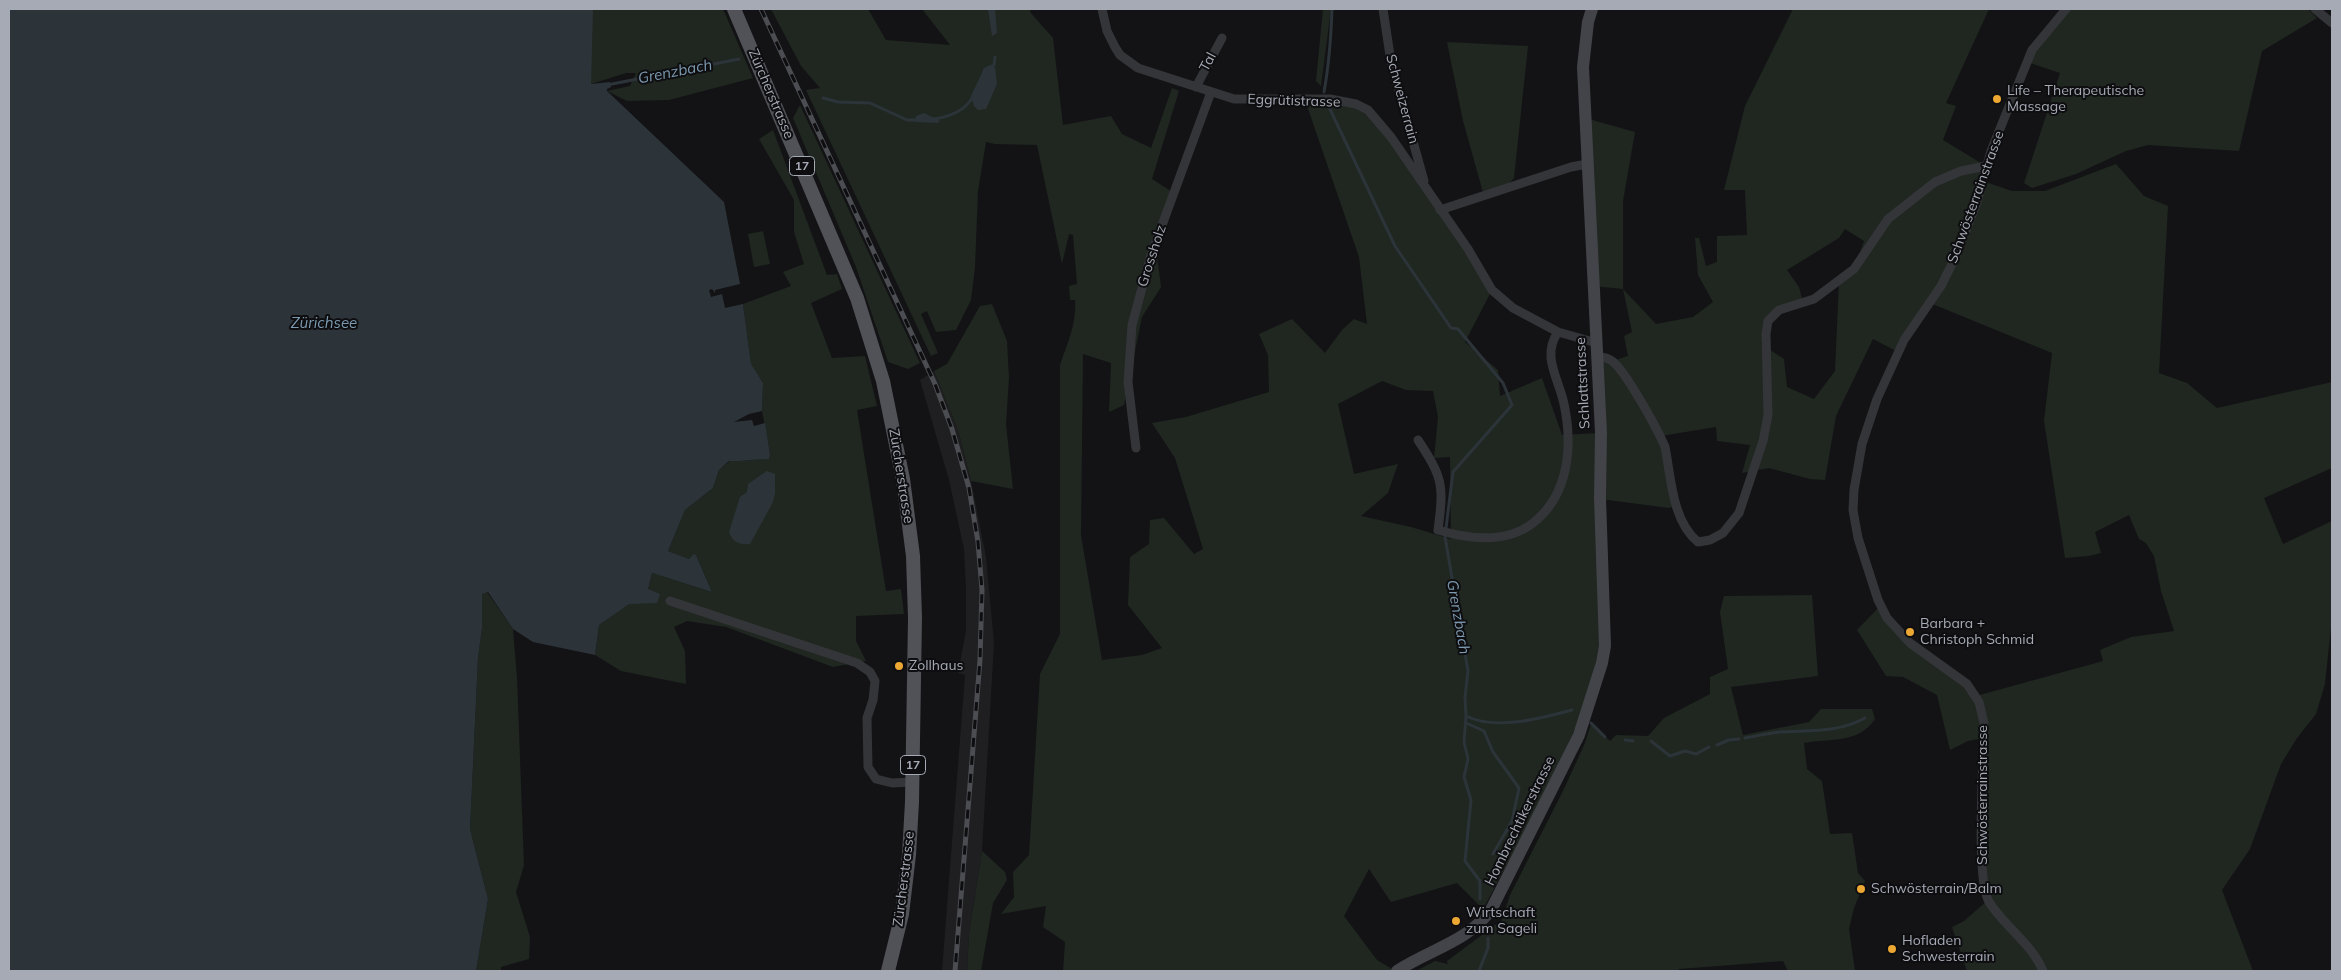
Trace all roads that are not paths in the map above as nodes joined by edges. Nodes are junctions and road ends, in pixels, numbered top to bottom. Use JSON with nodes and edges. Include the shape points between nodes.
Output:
{"nodes":[{"id":1,"x":734,"y":9,"type":"edge"},
{"id":2,"x":1102,"y":9,"type":"edge"},
{"id":3,"x":1383,"y":9,"type":"edge"},
{"id":4,"x":1592,"y":9,"type":"edge"},
{"id":5,"x":2066,"y":9,"type":"edge"},
{"id":6,"x":2315,"y":9,"type":"edge"},
{"id":7,"x":2332,"y":23,"type":"edge"},
{"id":8,"x":1222,"y":38,"type":"dead end"},
{"id":9,"x":1196,"y":87,"type":"junction"},
{"id":10,"x":1211,"y":92,"type":"junction"},
{"id":11,"x":1587,"y":164,"type":"junction"},
{"id":12,"x":1986,"y":166,"type":"junction"},
{"id":13,"x":1426,"y":189,"type":"junction"},
{"id":14,"x":1440,"y":210,"type":"junction"},
{"id":15,"x":1558,"y":332,"type":"junction"},
{"id":16,"x":1597,"y":343,"type":"junction"},
{"id":17,"x":1598,"y":357,"type":"junction"},
{"id":18,"x":1418,"y":440,"type":"dead end"},
{"id":19,"x":1136,"y":448,"type":"dead end"},
{"id":20,"x":670,"y":601,"type":"dead end"},
{"id":21,"x":1572,"y":751,"type":"joint"},
{"id":22,"x":912,"y":782,"type":"junction"},
{"id":23,"x":888,"y":971,"type":"edge"},
{"id":24,"x":1397,"y":971,"type":"edge"},
{"id":25,"x":2044,"y":971,"type":"edge"}],
"edges":[{"from":1,"to":22,"type":"main road","name":"Zürcherstrasse","number":"17","via":[[857,298],[893,424],[904,480],[916,618]]},
{"from":2,"to":9,"type":"street","name":"Eggrütistrasse","via":[[1110,40],[1125,59],[1138,68]]},
{"from":3,"to":13,"type":"street","name":"Schweizerrain","via":[[1391,62]]},
{"from":4,"to":11,"type":"street","name":"Schlattstrasse","via":[[1583,67]]},
{"from":5,"to":12,"type":"street","name":"Schwösterrainstrasse","via":[[2032,50]]},
{"from":6,"to":7,"type":"street"},
{"from":8,"to":9,"type":"street","name":"Tal"},
{"from":9,"to":10,"type":"street","name":"Eggrütistrasse"},
{"from":10,"to":13,"type":"street","name":"Eggrütistrasse","via":[[1245,100],[1330,99],[1356,104],[1368,110]]},
{"from":10,"to":19,"type":"street","name":"Grossholz","via":[[1151,255],[1132,325],[1128,382]]},
{"from":11,"to":14,"type":"street"},
{"from":11,"to":16,"type":"street","name":"Schlattstrasse"},
{"from":12,"to":17,"type":"street","via":[[1961,171],[1935,182],[1888,219],[1854,269],[1814,299],[1779,310],[1768,321],[1768,415],[1763,442],[1739,513],[1723,533],[1710,540],[1698,542],[1689,535],[1682,521],[1661,436],[1613,361]]},
{"from":12,"to":25,"type":"street","name":"Schwösterrainstrasse","via":[[1977,202],[1951,268],[1904,340],[1876,399],[1859,459],[1853,510],[1862,554],[1886,618],[1910,643],[1963,680],[1979,702],[1984,723],[1982,863],[1988,900],[2026,944]]},
{"from":13,"to":14,"type":"street","name":"Eggrütistrasse"},
{"from":14,"to":15,"type":"street","name":"Eggrütistrasse","via":[[1492,290],[1513,308]]},
{"from":15,"to":16,"type":"street","name":"Eggrütistrasse"},
{"from":15,"to":18,"type":"street","via":[[1550,343],[1549,352],[1564,405],[1566,464],[1554,502],[1526,529],[1506,536],[1484,538],[1438,530],[1441,483],[1438,471]]},
{"from":16,"to":17,"type":"street","name":"Schlattstrasse"},
{"from":17,"to":21,"type":"street","name":"Schlattstrasse","via":[[1605,646]]},
{"from":20,"to":22,"type":"street","via":[[858,663],[870,672],[875,681],[867,718],[868,767],[876,779],[892,783]]},
{"from":21,"to":24,"type":"street","name":"Hombrechtikerstrasse","via":[[1501,895],[1487,916],[1464,937]]},
{"from":22,"to":23,"type":"main road","name":"Zürcherstrasse","number":"17","via":[[903,904]]}]}
